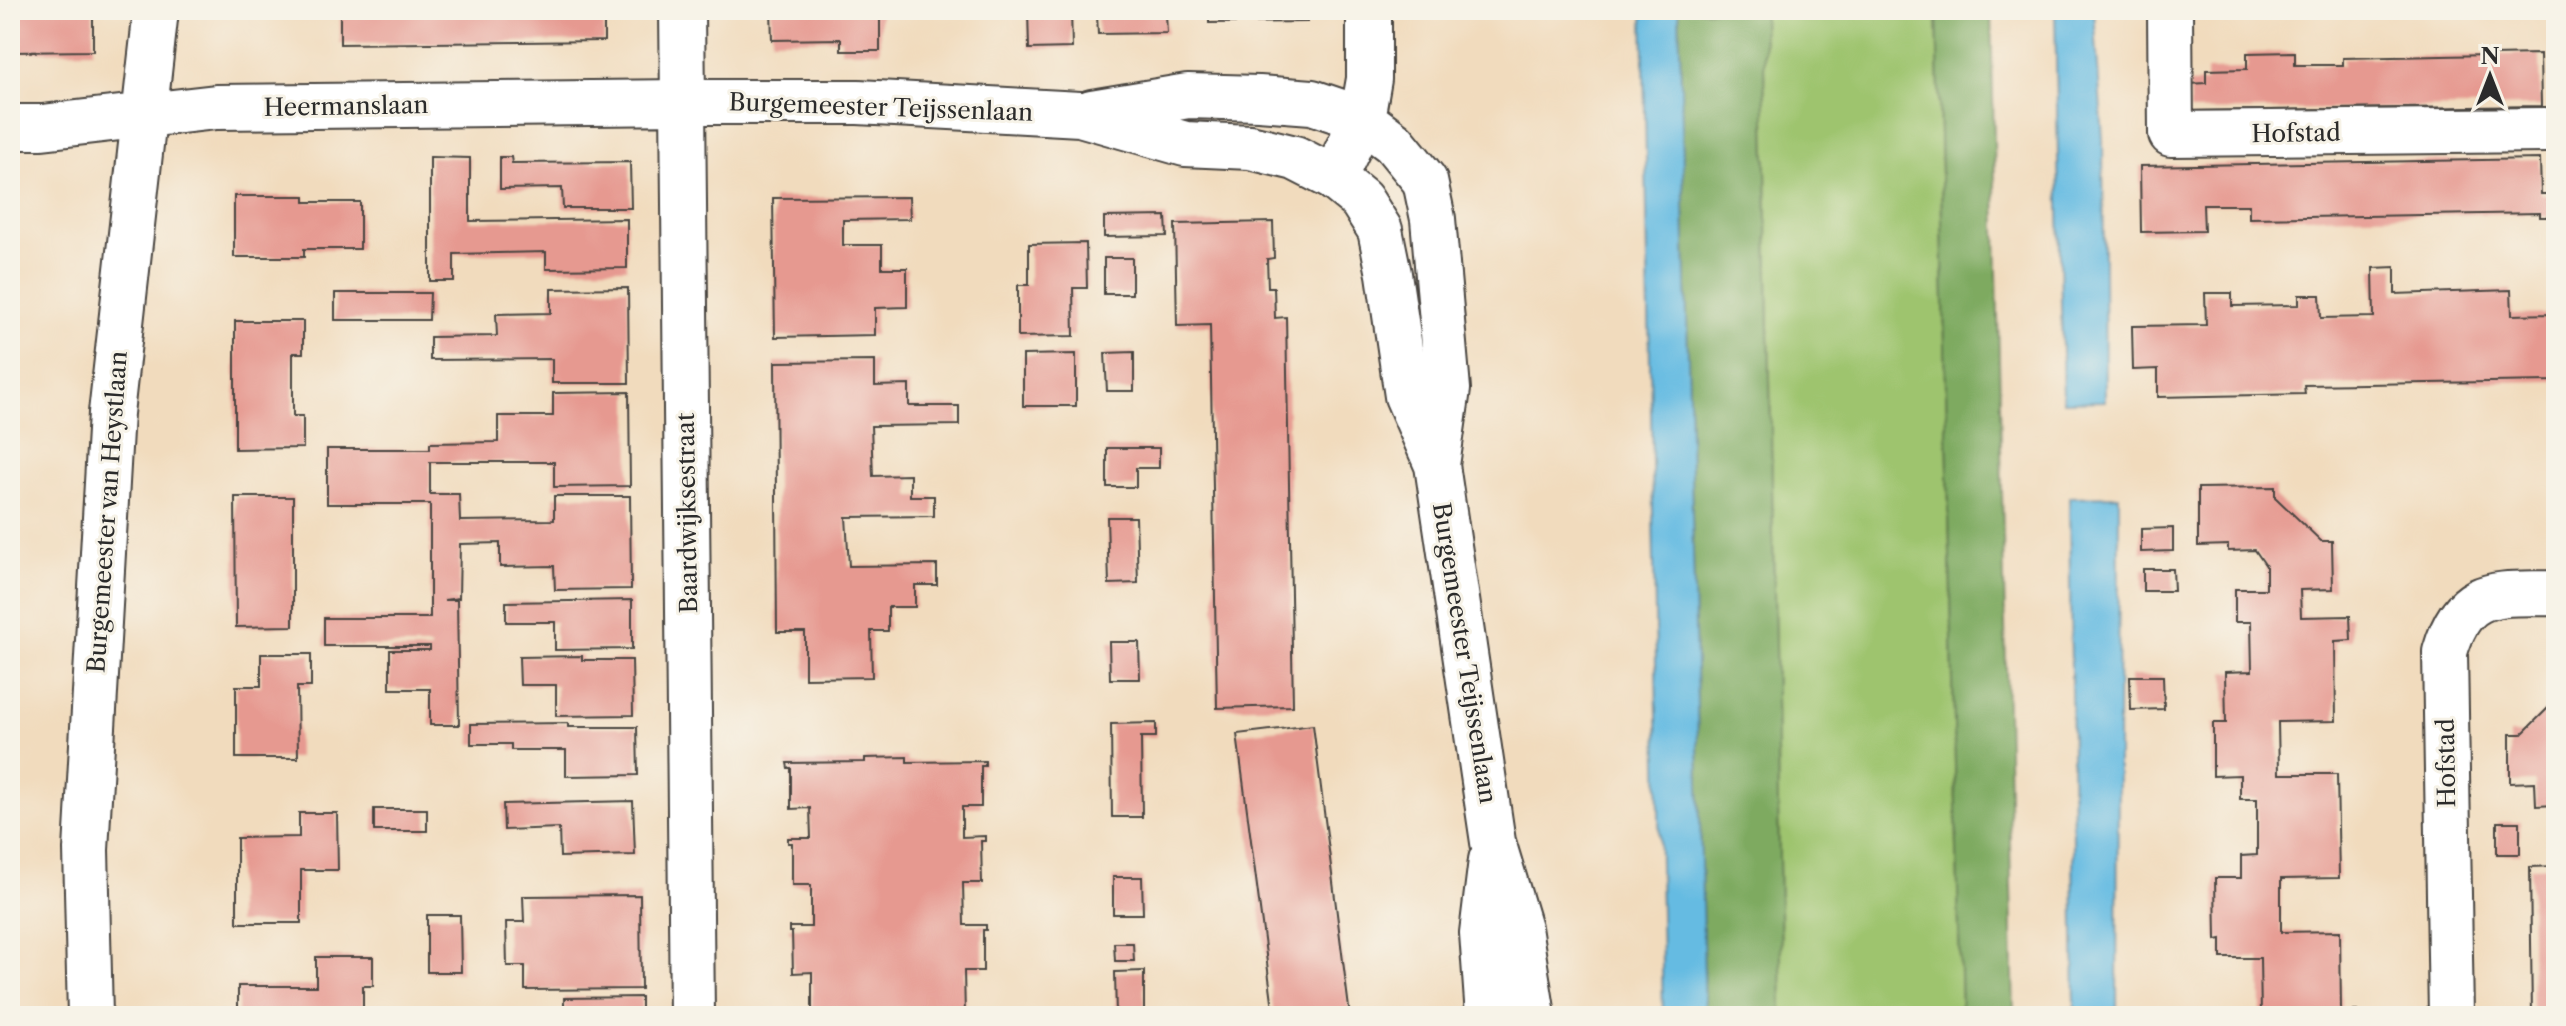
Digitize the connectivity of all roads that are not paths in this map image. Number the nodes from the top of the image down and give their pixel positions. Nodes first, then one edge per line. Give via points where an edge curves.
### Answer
1 (156, 10) edge
2 (682, 10) edge
3 (1369, 10) edge
4 (2170, 10) edge
5 (683, 102) junction
6 (144, 114) junction
7 (1080, 114) junction
8 (1362, 119) junction
9 (10, 127) edge
10 (2545, 130) dead end
11 (1334, 178) junction
12 (1437, 465) junction
13 (2556, 593) edge
14 (1493, 842) junction
15 (90, 1016) edge
16 (692, 1016) edge
17 (1488, 1016) edge
18 (1533, 1016) edge
19 (2451, 1016) edge

1 - 6 street, Burgemeester van Heystlaan
2 - 5 street, Baardwijksestraat
3 - 8 street via 1369,79
4 - 10 street, Hofstad via 2171,134
5 - 6 street, Heermanslaan via 216,107
5 - 7 street, Burgemeester Teijssenlaan via 858,102
5 - 16 street, Baardwijksestraat
6 - 9 street, Heermanslaan
6 - 15 street, Burgemeester van Heystlaan via 111,413 86,850
7 - 8 street, Burgemeester Teijssenlaan via 1188,96 1312,102
7 - 11 street, Burgemeester Teijssenlaan via 1185,144 1250,147 1295,158
8 - 11 street
8 - 12 street, Burgemeester Teijssenlaan via 1394,143 1425,181 1448,389
11 - 12 street, Burgemeester Teijssenlaan via 1361,200 1380,230 1407,396
12 - 14 street, Burgemeester Teijssenlaan
13 - 19 street, Hofstad via 2476,600 2460,614 2445,652
14 - 17 street, Burgemeester Teijssenlaan via 1482,933
14 - 18 street, Burgemeester Teijssenlaan via 1519,928

